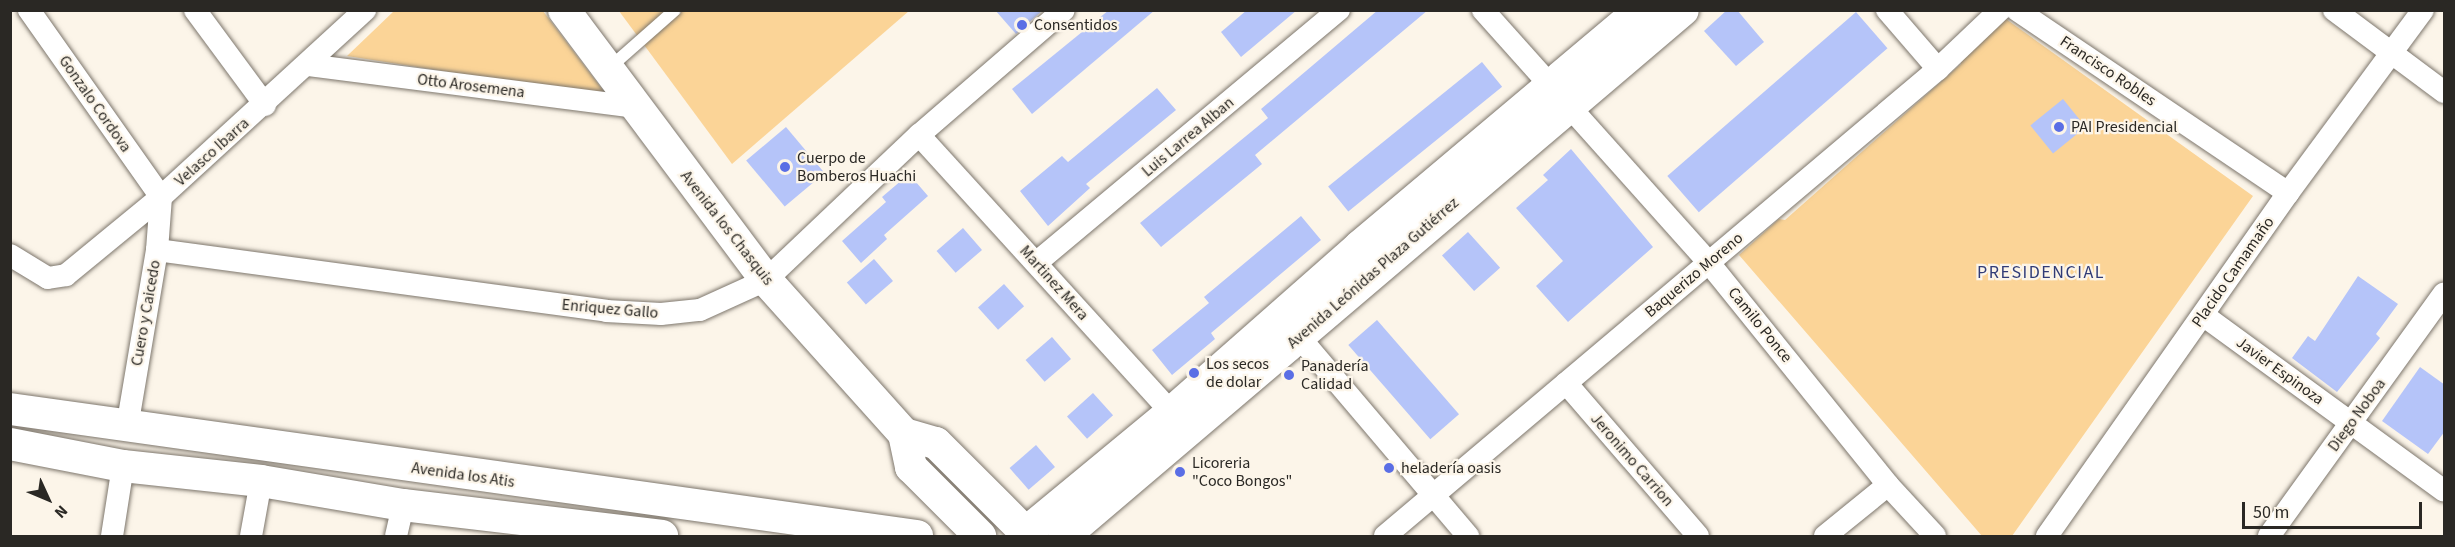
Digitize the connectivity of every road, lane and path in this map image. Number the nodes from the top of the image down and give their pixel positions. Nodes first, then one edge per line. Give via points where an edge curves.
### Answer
1 (29, 10) edge
2 (195, 10) edge
3 (365, 10) edge
4 (564, 10) edge
5 (675, 10) edge
6 (1064, 10) edge
7 (1339, 10) edge
8 (1483, 10) edge
9 (1640, 10) edge
10 (1683, 10) edge
11 (1887, 10) edge
12 (2000, 10) edge
13 (2017, 10) edge
14 (2334, 10) edge
15 (2423, 10) edge
16 (2390, 51) junction
17 (308, 65) junction
18 (1938, 69) junction
19 (607, 70) junction
20 (2445, 92) edge
21 (1562, 97) junction
22 (265, 105) junction
23 (635, 107) junction
24 (919, 135) junction
25 (2288, 193) junction
26 (161, 197) junction
27 (157, 250) junction
28 (10, 255) edge
29 (1036, 263) junction
30 (1709, 263) junction
31 (766, 280) junction
32 (2445, 293) edge
33 (2202, 315) junction
34 (1300, 338) junction
35 (1566, 383) junction
36 (10, 409) edge
37 (1180, 422) junction
38 (2351, 423) junction
39 (127, 428) junction
40 (904, 434) junction
41 (10, 444) edge
42 (123, 466) junction
43 (261, 481) junction
44 (1888, 485) junction
45 (2445, 491) edge
46 (935, 492) junction
47 (1434, 496) junction
48 (403, 505) junction
49 (1029, 531) edge
50 (642, 535) edge
51 (913, 536) edge
52 (112, 537) edge
53 (251, 537) edge
54 (396, 537) edge
55 (981, 537) edge
56 (1064, 537) edge
57 (1385, 537) edge
58 (1468, 537) edge
59 (1698, 537) edge
60 (1825, 537) edge
61 (1935, 537) edge
62 (2047, 537) edge
63 (2269, 537) edge

1 - 26 street, Gonzalo Cordova
2 - 22 street
3 - 17 street, Velasco Ibarra
4 - 19 main road, Avenida los Chasquis
5 - 19 lane
6 - 24 street, Enriquez Gallo
7 - 29 street, Luis Larrea Alban
8 - 21 street, Camilo Ponce
9 - 21 main road, Avenida Leónidas Plaza Gutiérrez
10 - 21 main road, Avenida Leónidas Plaza Gutiérrez
11 - 18 street
12 - 18 street, Baquerizo Moreno
13 - 25 street, Francisco Robles
14 - 16 street
15 - 16 street, Placido Camamaño
16 - 20 street
16 - 25 street, Placido Camamaño
17 - 22 street, Velasco Ibarra
17 - 23 street, Otto Arosemena
18 - 30 street, Baquerizo Moreno
19 - 23 main road, Avenida los Chasquis
21 - 30 street, Camilo Ponce
21 - 34 main road, Avenida Leónidas Plaza Gutiérrez via 1506,158
21 - 37 main road, Avenida Leónidas Plaza Gutiérrez via 1359,247
22 - 26 street, Velasco Ibarra
23 - 31 main road, Avenida los Chasquis
24 - 29 street, Martinez Mera
24 - 31 street, Enriquez Gallo
25 - 33 street, Placido Camamaño
26 - 27 street, Cuero y Caicedo
26 - 28 street, Velasco Ibarra via 66,275 48,278
27 - 31 street, Enriquez Gallo via 594,309 661,314 700,310
27 - 39 street, Cuero y Caicedo
29 - 37 street, Martinez Mera
30 - 35 street, Baquerizo Moreno
30 - 44 street, Camilo Ponce
31 - 40 main road, Avenida los Chasquis
32 - 38 street, Diego Noboa
33 - 38 street, Javier Espinoza
33 - 62 street, Placido Camamaño
34 - 37 main road, Avenida Leónidas Plaza Gutiérrez
34 - 47 street
35 - 47 street, Baquerizo Moreno
35 - 59 street, Jeronimo Carrion
36 - 39 main road, Avenida los Atis
37 - 49 main road, Avenida Leónidas Plaza Gutiérrez
37 - 56 main road, Avenida Leónidas Plaza Gutiérrez
38 - 45 street, Javier Espinoza
38 - 63 street, Diego Noboa
39 - 51 main road, Avenida los Atis
40 - 46 main road, Avenida los Chasquis via 911,466
40 - 49 main road via 936,442
41 - 42 main road
42 - 43 main road
42 - 52 street
43 - 48 main road
43 - 53 street
44 - 60 street
44 - 61 street, Camilo Ponce
46 - 51 main road via 930,513
46 - 55 main road, Avenida los Chasquis
47 - 57 street, Baquerizo Moreno
47 - 58 street
48 - 50 main road
48 - 54 street
49 - 55 main road via 1000,526

